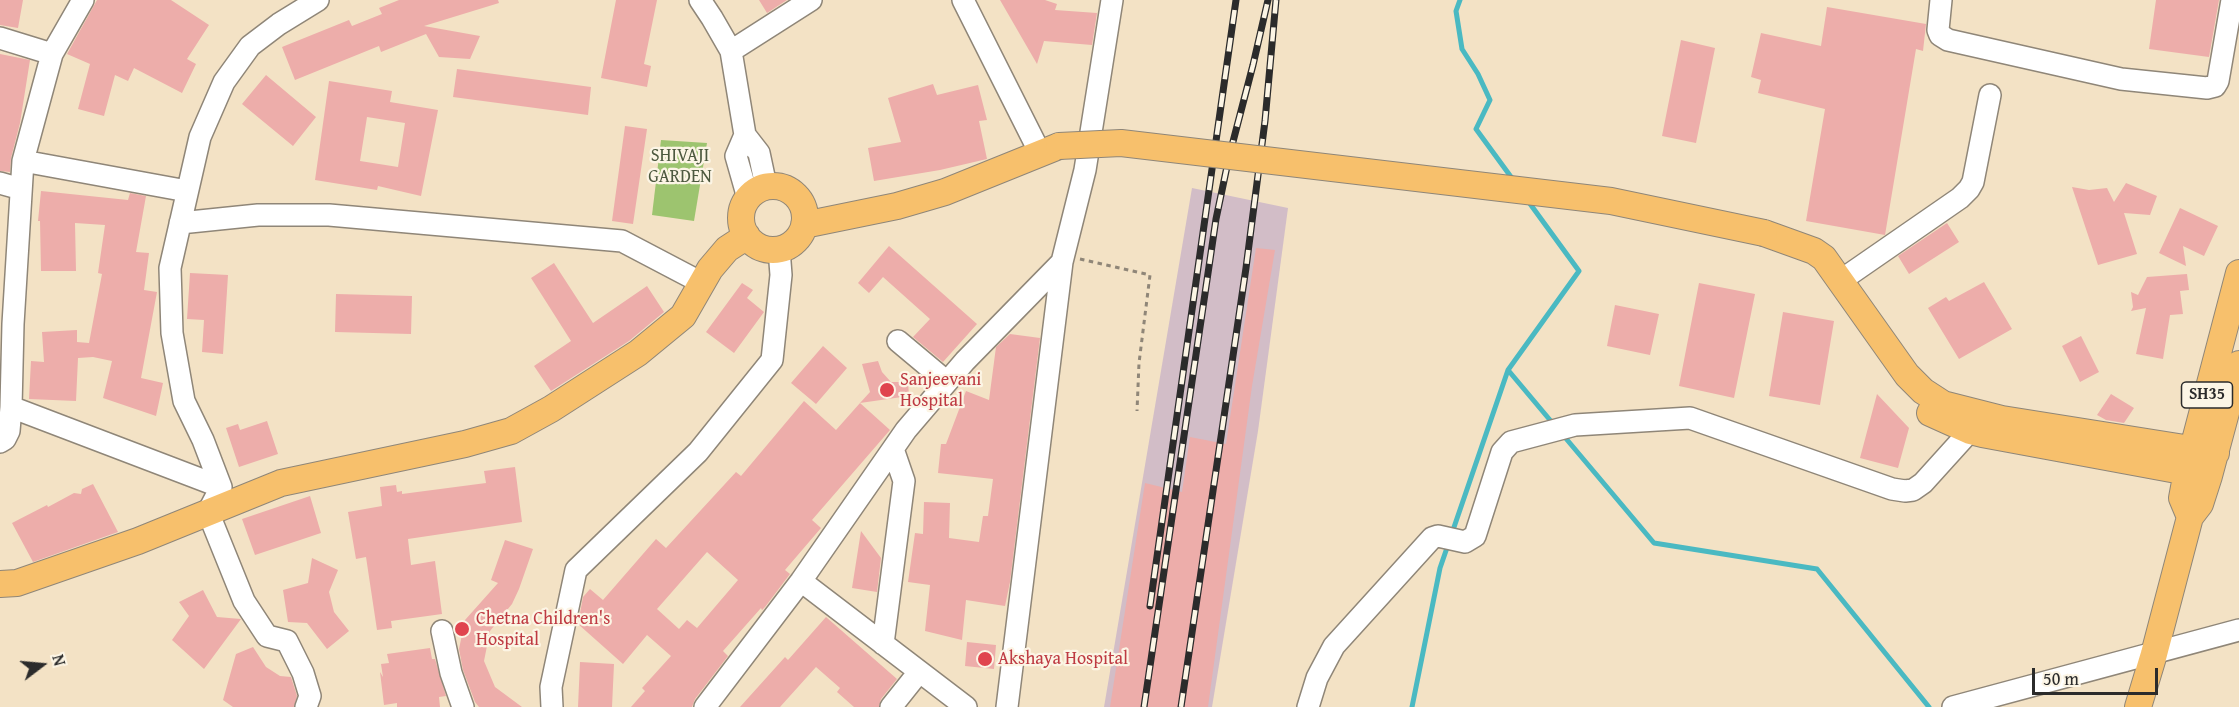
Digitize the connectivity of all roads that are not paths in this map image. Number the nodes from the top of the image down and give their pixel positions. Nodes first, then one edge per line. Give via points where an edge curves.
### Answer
1 (83, 0) edge
2 (318, 0) edge
3 (700, 0) edge
4 (811, 0) edge
5 (963, 0) edge
6 (1112, 0) edge
7 (1941, 0) edge
8 (2232, 0) edge
9 (0, 38) edge
10 (731, 51) junction
11 (52, 54) junction
12 (1990, 95) dead end
13 (1049, 150) junction
14 (23, 161) junction
15 (0, 183) edge
16 (21, 189) junction
17 (187, 191) junction
18 (757, 192) junction
19 (180, 223) junction
20 (804, 225) junction
21 (747, 236) junction
22 (1805, 248) junction
23 (779, 249) junction
24 (1063, 259) junction
25 (2239, 273) edge
26 (1840, 281) junction
27 (702, 283) junction
28 (6, 322) edge
29 (898, 341) dead end
30 (2239, 364) edge
31 (947, 382) junction
32 (11, 407) junction
33 (1978, 423) junction
34 (0, 442) edge
35 (892, 449) junction
36 (2201, 463) junction
37 (221, 487) junction
38 (208, 512) junction
39 (801, 581) junction
40 (0, 584) edge
41 (2239, 630) edge
42 (442, 631) dead end
43 (883, 644) junction
44 (2154, 654) junction
45 (919, 672) junction
46 (1960, 705) edge
47 (306, 707) edge
48 (463, 707) edge
49 (552, 707) edge
50 (705, 707) edge
51 (891, 707) edge
52 (966, 707) edge
53 (1007, 707) edge
54 (1308, 707) edge
55 (2138, 707) edge

1 - 11 street
2 - 17 street via 250,46 224,82 200,137
3 - 10 street
4 - 10 street
5 - 13 street
6 - 24 street via 1085,170
7 - 8 street via 1938,30 1948,40 2121,79 2207,87 2218,81
9 - 11 street
10 - 18 street via 745,135 759,153
11 - 14 street
12 - 26 street via 1969,189
13 - 20 main road via 945,192
13 - 22 main road, bridge via 1121,144 1611,201 1764,233
14 - 16 street
14 - 17 street
15 - 16 street
16 - 28 street
17 - 19 street
18 - 20 main road via 784,188 799,199
18 - 21 main road via 742,211
19 - 27 street via 258,215 329,215 622,241
19 - 37 street via 170,268 172,333 184,401
20 - 23 main road via 795,240
21 - 23 main road via 762,248
21 - 27 main road via 727,249
22 - 26 main road via 1824,258
22 - 33 main road via 1816,276 1897,388 1921,408
23 - 49 street via 781,275 772,360 698,452 576,570 551,687
24 - 31 street
24 - 53 street
25 - 36 main road, SH35
26 - 33 main road via 1907,375 1923,391
27 - 38 main road via 683,316 638,353 511,431 281,483
28 - 32 street
29 - 31 street
30 - 36 main road, SH35
31 - 35 street
32 - 34 street via 9,430
32 - 37 street
33 - 36 main road
33 - 54 street via 1923,483 1905,491 1690,418 1575,425 1510,442 1502,452 1475,536 1465,542 1432,538 1334,646 1317,678
35 - 39 street
35 - 43 street via 904,481
36 - 44 main road, SH35 via 2200,504 2190,517
37 - 38 street
38 - 40 main road via 46,573
38 - 47 street via 244,601 267,636 287,641 310,696
39 - 43 street
39 - 50 street
41 - 44 street
42 - 48 street
43 - 45 street
44 - 46 street
44 - 55 main road, SH35
45 - 51 street
45 - 52 street

